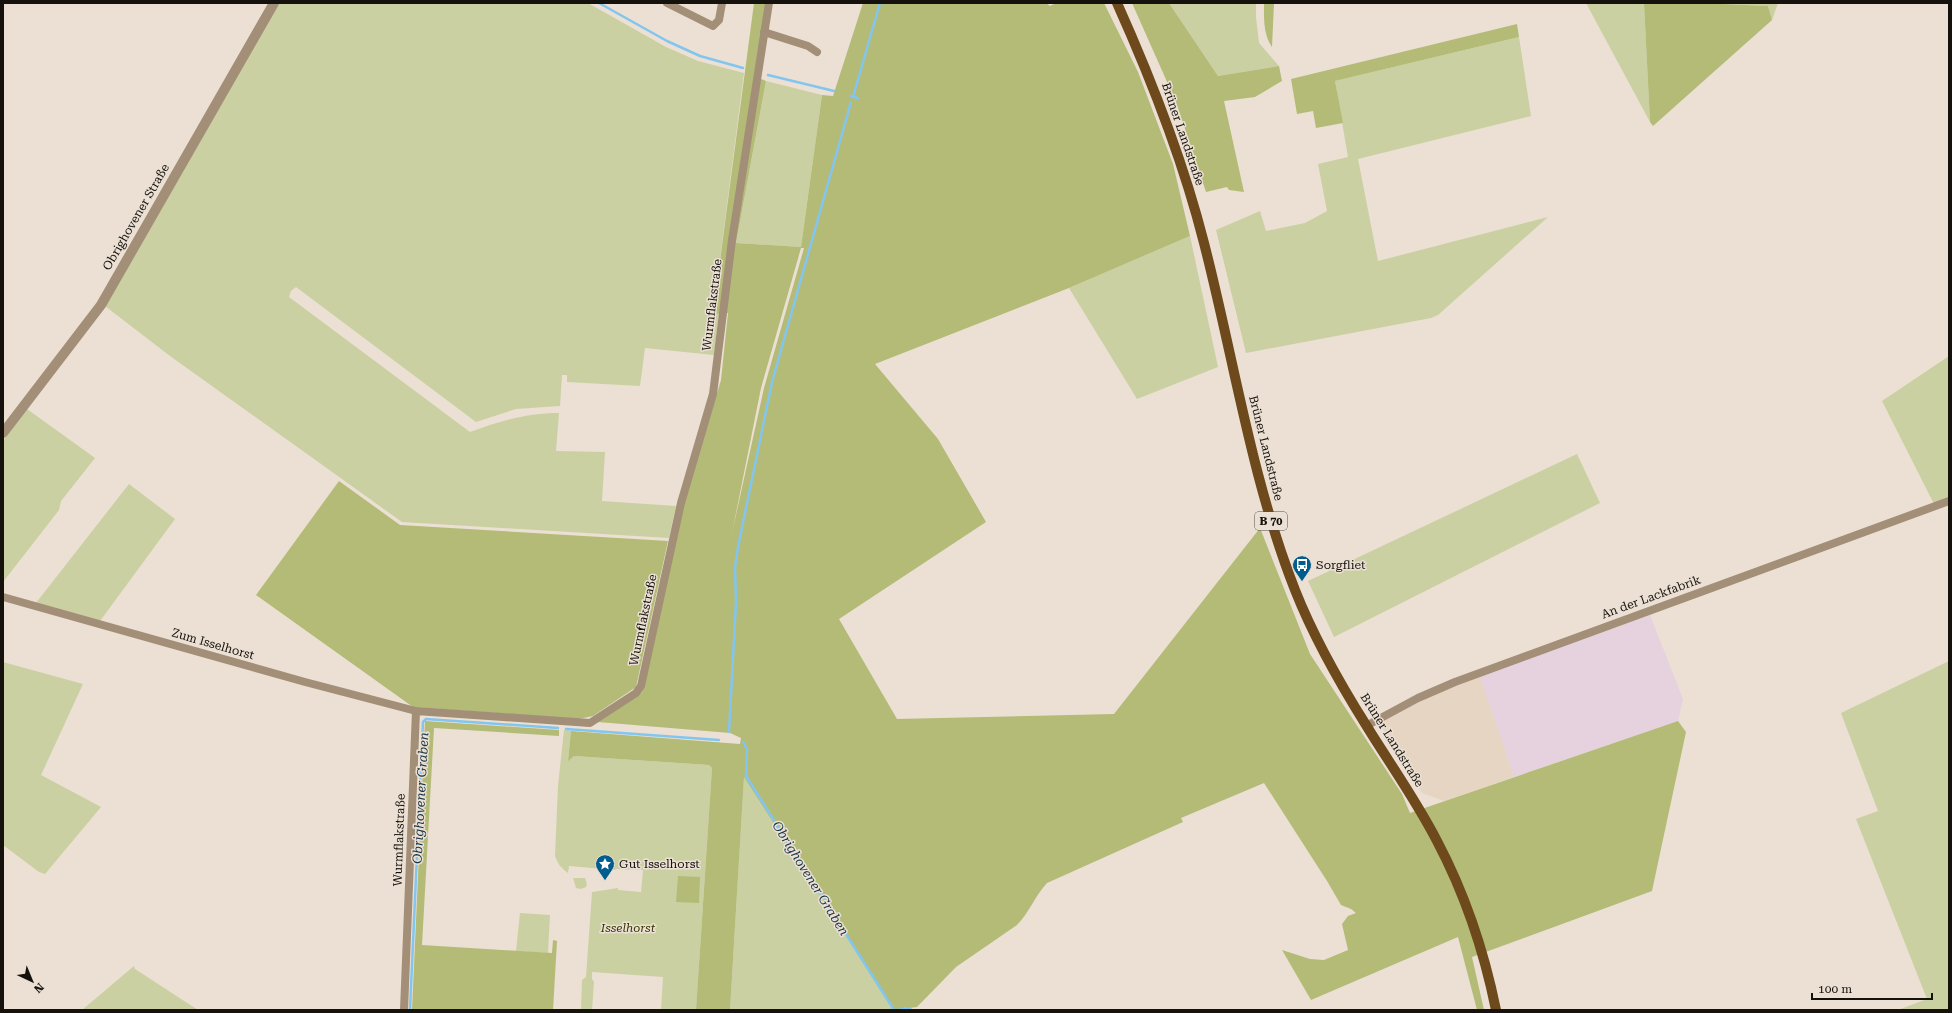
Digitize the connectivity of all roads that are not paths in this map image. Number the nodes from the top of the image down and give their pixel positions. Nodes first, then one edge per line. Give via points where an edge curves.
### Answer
1 (274, 3) edge
2 (666, 3) edge
3 (722, 3) edge
4 (769, 3) edge
5 (1117, 3) edge
6 (764, 32) junction
7 (817, 52) dead end
8 (3, 433) edge
9 (1949, 501) edge
10 (3, 597) edge
11 (416, 711) junction
12 (1366, 726) junction
13 (404, 1010) edge
14 (1496, 1010) edge

1 - 8 street, Obrighovener Straße via 101,305
2 - 3 street via 713,26 719,20
4 - 6 street, Wurmflakstraße
5 - 12 main road, Brüner Landstraße / B 70 via 1160,103 1193,199 1256,468 1277,542 1313,632
6 - 7 street via 808,46
6 - 11 street, Wurmflakstraße via 732,240 714,394 681,503 641,686 636,693 590,723
9 - 12 street, An der Lackfabrik via 1455,682 1418,698
10 - 11 street, Zum Isselhorst
11 - 13 street, Wurmflakstraße
12 - 14 main road, Brüner Landstraße / B 70 via 1415,801 1453,874 1479,942

